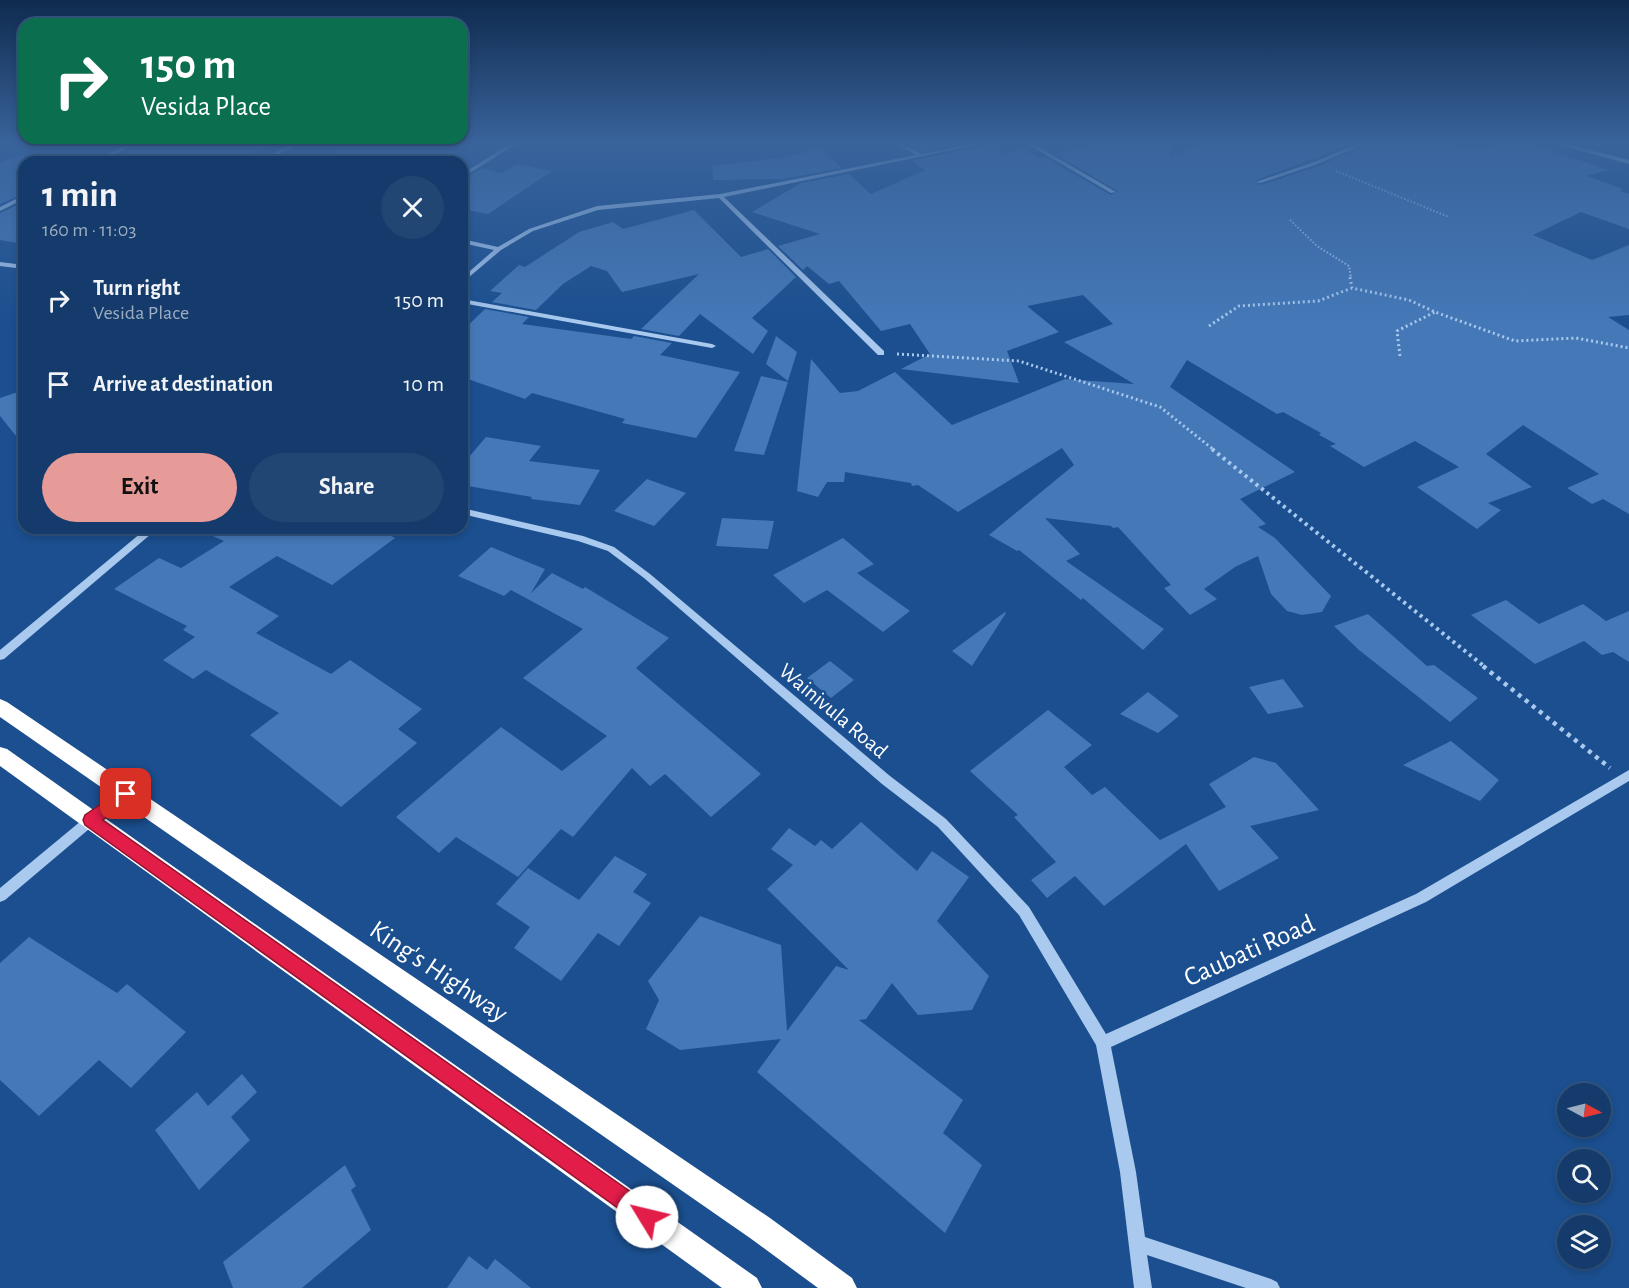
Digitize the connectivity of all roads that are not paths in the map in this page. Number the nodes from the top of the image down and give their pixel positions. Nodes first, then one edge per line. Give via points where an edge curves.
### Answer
1 (657, 202) edge
2 (726, 202) edge
3 (468, 242) edge
4 (499, 249) junction
5 (0, 264) edge
6 (18, 266) edge
7 (468, 276) edge
8 (468, 302) edge
9 (712, 346) dead end
10 (881, 353) road end
11 (468, 512) edge
12 (146, 534) edge
13 (0, 656) edge
14 (0, 707) edge
15 (0, 755) edge
16 (1626, 777) edge
17 (126, 794) junction
18 (91, 820) junction
19 (0, 897) edge
20 (1103, 1043) junction
21 (1137, 1244) junction
22 (747, 1288) edge
23 (842, 1288) edge
24 (1143, 1288) edge
25 (1271, 1288) edge

1 - 4 street via 597,208 531,230
2 - 10 street
3 - 4 street
4 - 7 street
5 - 6 street
8 - 9 street
11 - 20 street, Wainivula Road via 611,549 647,576 942,823 1024,911
12 - 13 street
14 - 17 highway, King's Highway
15 - 18 highway
16 - 20 street, Caubati Road via 1421,898
17 - 18 street
17 - 23 highway, King's Highway
18 - 19 street
18 - 22 highway
20 - 21 street via 1128,1172
21 - 24 street
21 - 25 street

